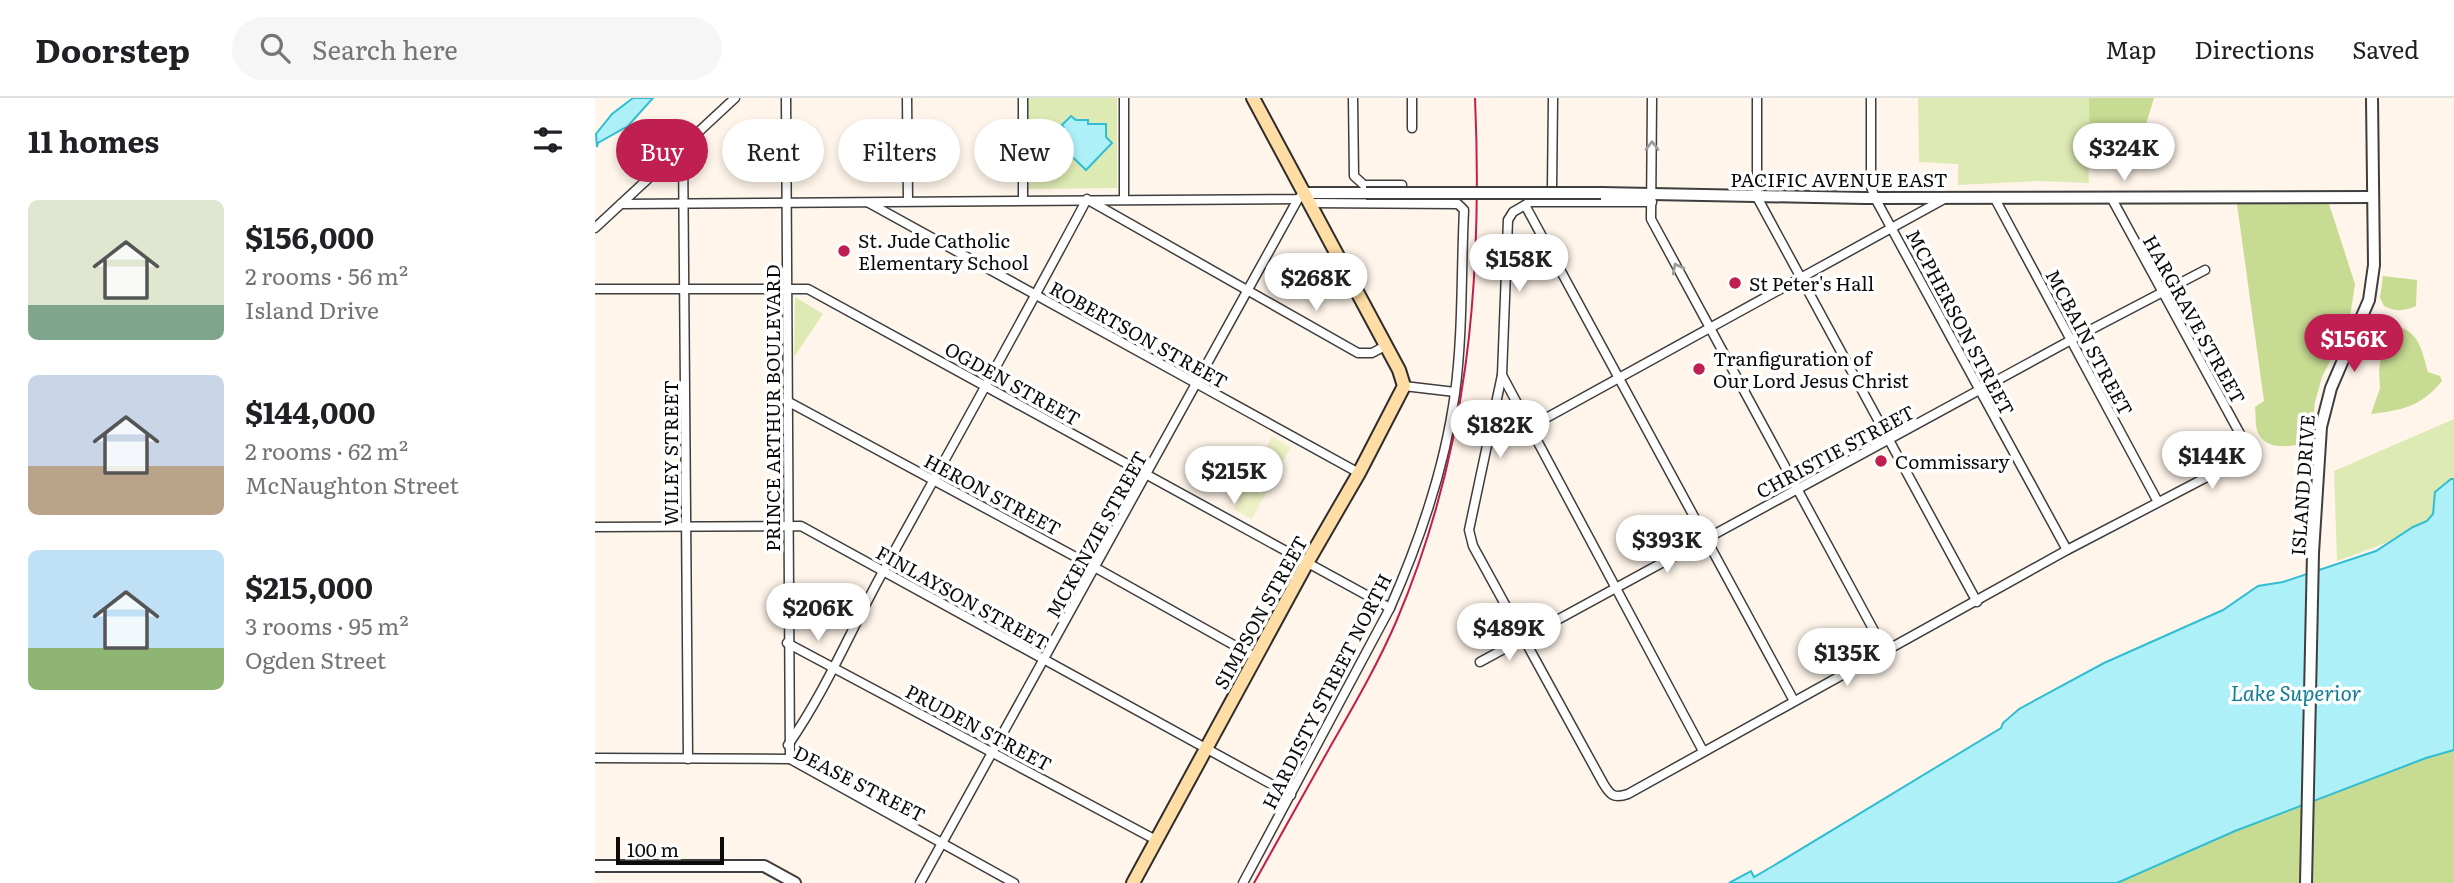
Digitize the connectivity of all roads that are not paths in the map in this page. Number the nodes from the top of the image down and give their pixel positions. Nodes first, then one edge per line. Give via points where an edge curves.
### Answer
1 (735, 98) edge
2 (786, 98) edge
3 (907, 98) edge
4 (1023, 98) edge
5 (1123, 98) edge
6 (1253, 98) edge
7 (1353, 98) edge
8 (1412, 98) edge
9 (1553, 98) edge
10 (1652, 98) edge
11 (1757, 98) edge
12 (1871, 98) edge
13 (2372, 98) edge
14 (708, 123) edge
15 (1412, 128) dead end
16 (645, 182) edge
17 (684, 182) edge
18 (1402, 185) dead end
19 (1757, 197) junction
20 (1994, 197) junction
21 (2373, 197) junction
22 (1303, 198) junction
23 (1652, 198) junction
24 (1875, 198) junction
25 (1946, 198) junction
26 (1087, 199) junction
27 (1123, 199) junction
28 (2112, 199) junction
29 (1023, 200) junction
30 (867, 201) junction
31 (908, 201) junction
32 (787, 202) junction
33 (1527, 203) junction
34 (621, 204) junction
35 (684, 204) junction
36 (595, 228) edge
37 (1893, 228) junction
38 (2205, 270) dead end
39 (1801, 279) junction
40 (685, 288) junction
41 (787, 288) junction
42 (595, 289) edge
43 (1247, 291) junction
44 (2162, 291) junction
45 (1036, 295) junction
46 (1709, 328) junction
47 (2071, 340) junction
48 (1385, 346) junction
49 (1502, 375) junction
50 (1619, 377) junction
51 (1196, 384) junction
52 (986, 386) junction
53 (1404, 386) junction
54 (1980, 390) junction
55 (1455, 392) junction
56 (787, 401) junction
57 (1528, 428) junction
58 (1889, 440) junction
59 (1359, 473) junction
60 (1146, 474) junction
61 (935, 481) junction
62 (1798, 489) junction
63 (2158, 502) junction
64 (788, 526) junction
65 (595, 527) edge
66 (686, 527) junction
67 (1706, 538) junction
68 (2067, 550) junction
69 (1307, 563) junction
70 (1096, 568) junction
71 (884, 570) junction
72 (1615, 587) junction
73 (1977, 601) junction
74 (1390, 608) junction
75 (1524, 638) junction
76 (787, 643) junction
77 (1885, 650) junction
78 (1257, 658) junction
79 (1044, 660) junction
80 (1480, 662) dead end
81 (835, 668) junction
82 (1794, 701) junction
83 (788, 745) junction
84 (1206, 749) junction
85 (993, 751) junction
86 (1703, 751) junction
87 (595, 758) edge
88 (688, 759) junction
89 (790, 759) junction
90 (1291, 795) junction
91 (1156, 840) junction
92 (942, 844) junction
93 (595, 866) edge
94 (795, 883) edge
95 (920, 883) edge
96 (1014, 883) edge
97 (1133, 883) edge
98 (1243, 883) edge
99 (2306, 883) edge

1 - 14 street
2 - 32 street, PRINCE ARTHUR BOULEVARD
3 - 31 street
4 - 29 street
5 - 27 street
6 - 22 main road
7 - 18 street via 1354,176 1364,185
8 - 15 street
9 - 33 street via 1552,189
23 -> 10 street
11 - 19 street
12 - 24 street, MCPHERSON STREET via 1871,187
13 - 21 street, ISLAND DRIVE
16 - 34 street
17 - 35 street, WILEY STREET
19 - 23 street, PACIFIC AVENUE EAST
19 - 24 street, PACIFIC AVENUE EAST
19 - 39 street
20 - 25 street, PACIFIC AVENUE EAST
20 - 28 street, PACIFIC AVENUE EAST
20 - 47 street, MCBAIN STREET
21 - 28 street, PACIFIC AVENUE EAST
21 - 99 street, ISLAND DRIVE via 2374,265 2368,300 2331,388 2322,427 2313,553
22 - 23 street, PACIFIC AVENUE EAST, bridge via 1366,193 1601,193
22 - 27 street
22 - 43 street, MCKENZIE STREET
22 - 48 main road
22 - 55 street, HARDISTY STREET NORTH via 1462,206
23 - 33 street
46 -> 23 street via 1651,219
24 - 25 street, PACIFIC AVENUE EAST
24 - 37 street, MCPHERSON STREET
25 - 37 street
26 - 27 street
26 - 29 street
26 - 43 street
26 - 45 street
28 - 44 street, HARGRAVE STREET
29 - 31 street
30 - 31 street
30 - 32 street
30 - 45 street, ROBERTSON STREET
32 - 35 street
32 - 41 street, PRINCE ARTHUR BOULEVARD
33 - 49 street via 1509,220
33 - 50 street
34 - 35 street
34 - 36 street
35 - 40 street, WILEY STREET
37 - 39 street
37 - 54 street, MCPHERSON STREET
38 - 44 street, CHRISTIE STREET
39 - 46 street
39 - 58 street
40 - 41 street, OGDEN STREET
40 - 42 street, OGDEN STREET
40 - 66 street, WILEY STREET
41 - 52 street, OGDEN STREET via 808,289
41 - 56 street, PRINCE ARTHUR BOULEVARD
43 - 48 street via 1358,354
43 - 51 street, MCKENZIE STREET
44 - 47 street, CHRISTIE STREET
44 - 63 street, HARGRAVE STREET via 2251,454
45 - 51 street, ROBERTSON STREET
45 - 52 street
46 - 50 street
46 - 62 street
47 - 54 street, CHRISTIE STREET
47 - 63 street, MCBAIN STREET
48 - 53 main road
49 - 57 street
49 - 75 street via 1469,530 1473,546
50 - 57 street
50 - 67 street
51 - 59 street, ROBERTSON STREET
51 - 60 street, MCKENZIE STREET
52 - 60 street, OGDEN STREET
52 - 61 street
53 - 55 street
53 - 59 main road, SIMPSON STREET
54 - 58 street, CHRISTIE STREET
54 - 68 street, MCPHERSON STREET
55 - 74 street, HARDISTY STREET NORTH via 1425,516
56 - 61 street, HERON STREET
56 - 64 street, PRINCE ARTHUR BOULEVARD
57 - 72 street
58 - 62 street, CHRISTIE STREET
58 - 73 street
59 - 69 main road, SIMPSON STREET
60 - 69 street, OGDEN STREET
60 - 70 street, MCKENZIE STREET
61 - 70 street, HERON STREET
61 - 71 street
62 - 67 street, CHRISTIE STREET
62 - 77 street
63 - 68 street
64 - 66 street, FINLAYSON STREET
64 - 71 street, FINLAYSON STREET via 801,526
64 - 76 street, PRINCE ARTHUR BOULEVARD
65 - 66 street, FINLAYSON STREET
66 - 88 street, WILEY STREET
67 - 72 street, CHRISTIE STREET
67 - 82 street
68 - 73 street
69 - 74 street, OGDEN STREET
69 - 78 main road, SIMPSON STREET
70 - 78 street, HERON STREET
70 - 79 street, MCKENZIE STREET
71 - 79 street, FINLAYSON STREET
71 - 81 street
72 - 75 street, CHRISTIE STREET
72 - 86 street
73 - 77 street
74 - 90 street, HARDISTY STREET NORTH
75 - 80 street, CHRISTIE STREET
75 - 86 street via 1603,783 1616,798
76 - 81 street, PRUDEN STREET
76 - 83 street, PRINCE ARTHUR BOULEVARD
77 - 82 street
78 - 84 main road, SIMPSON STREET
79 - 84 street, FINLAYSON STREET
79 - 85 street, MCKENZIE STREET
81 - 83 street
81 - 85 street, PRUDEN STREET
82 - 86 street
83 - 89 street, PRINCE ARTHUR BOULEVARD
84 - 90 street, FINLAYSON STREET
84 - 91 main road, SIMPSON STREET
85 - 91 street, PRUDEN STREET
85 - 92 street, MCKENZIE STREET
87 - 88 street, DEASE STREET
88 - 89 street, DEASE STREET
89 - 92 street, DEASE STREET
90 - 98 street, HARDISTY STREET NORTH
91 - 97 main road, SIMPSON STREET
92 - 95 street, MCKENZIE STREET
92 - 96 street, DEASE STREET
93 - 94 street via 764,866

